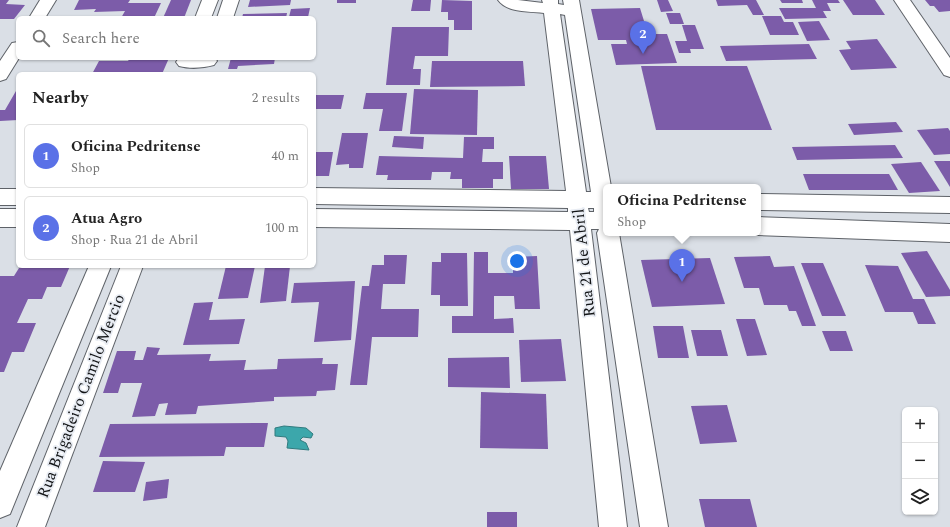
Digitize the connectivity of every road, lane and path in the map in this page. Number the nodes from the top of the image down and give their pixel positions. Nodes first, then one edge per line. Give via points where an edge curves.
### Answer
1 (48, 0) edge
2 (210, 0) edge
3 (231, 0) edge
4 (506, 0) edge
5 (902, 0) edge
6 (550, 5) edge
7 (572, 5) edge
8 (38, 16) edge
9 (204, 16) edge
10 (226, 16) edge
11 (16, 50) edge
12 (207, 64) edge
13 (184, 65) edge
14 (950, 71) edge
15 (0, 75) edge
16 (316, 196) edge
17 (373, 196) junction
18 (0, 197) edge
19 (16, 197) edge
20 (603, 197) edge
21 (577, 200) junction
22 (761, 202) edge
23 (950, 205) edge
24 (603, 208) edge
25 (603, 210) edge
26 (0, 218) edge
27 (16, 218) edge
28 (316, 218) edge
29 (369, 219) junction
30 (579, 221) junction
31 (761, 226) edge
32 (950, 233) edge
33 (608, 236) edge
34 (99, 268) edge
35 (131, 268) edge
36 (110, 323) junction
37 (76, 324) junction
38 (0, 504) edge
39 (31, 527) edge
40 (613, 527) edge
41 (654, 527) edge

1 - 8 street
2 - 9 street
3 - 10 street
4 - 6 street via 516,5
5 - 14 street
6 - 7 street
6 - 21 street, Rua 21 de Abril
7 - 20 street, Rua 21 de Abril
11 - 15 street
12 - 13 street
16 - 17 street
17 - 21 street
17 - 29 street
18 - 19 street
21 - 24 street
21 - 30 street, Rua 21 de Abril
22 - 23 street
25 - 30 street
26 - 27 street
28 - 29 street
29 - 30 street
30 - 40 street, Rua 21 de Abril
31 - 32 street
33 - 41 street, Rua 21 de Abril
34 - 37 street, Rua Brigadeiro Camilo Mercio
35 - 36 street, Rua Brigadeiro Camilo Mercio
36 - 37 street
36 - 39 street, Rua Brigadeiro Camilo Mercio
37 - 38 street, Rua Brigadeiro Camilo Mercio

